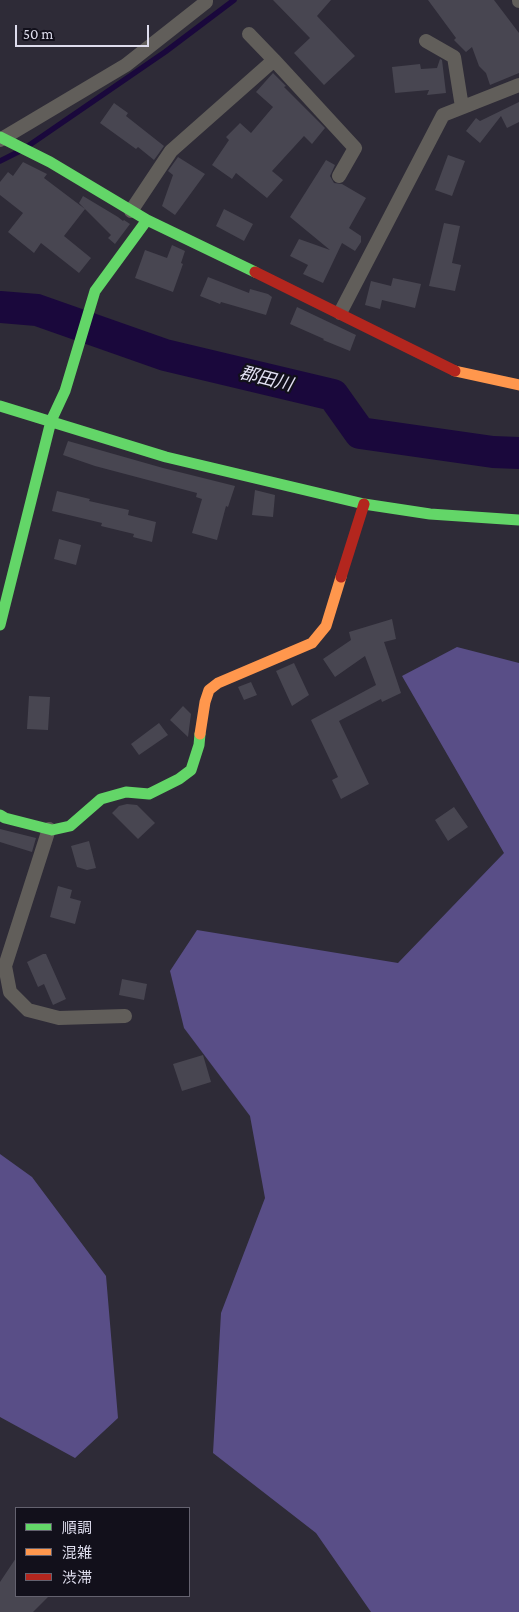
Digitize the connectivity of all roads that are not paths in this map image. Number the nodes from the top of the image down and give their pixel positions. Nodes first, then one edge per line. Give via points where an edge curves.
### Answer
1 (206, 0) edge
2 (249, 34) dead end
3 (426, 41) dead end
4 (274, 60) junction
5 (519, 85) edge
6 (462, 107) junction
7 (4, 140) edge
8 (339, 176) dead end
9 (131, 210) junction
10 (147, 220) junction
11 (340, 313) junction
12 (519, 384) edge
13 (0, 406) edge
14 (51, 421) junction
15 (364, 504) junction
16 (519, 520) edge
17 (0, 625) edge
18 (0, 815) edge
19 (49, 829) junction
20 (125, 1016) dead end

1 - 7 street via 126,65
2 - 4 street
3 - 6 street via 454,57
4 - 8 street via 355,148
4 - 9 street via 170,151
5 - 6 street
6 - 11 street via 443,115
7 - 9 street
9 - 10 street
10 - 11 street
10 - 14 street via 95,291 64,391
11 - 12 street via 457,372
13 - 14 street
14 - 15 street via 166,457
14 - 17 street
15 - 16 street via 430,514
15 - 19 street via 326,626 312,642 218,683 209,690 192,770 148,794 126,792 101,799 70,826
18 - 19 street
19 - 20 street via 5,966 10,992 28,1010 59,1018

